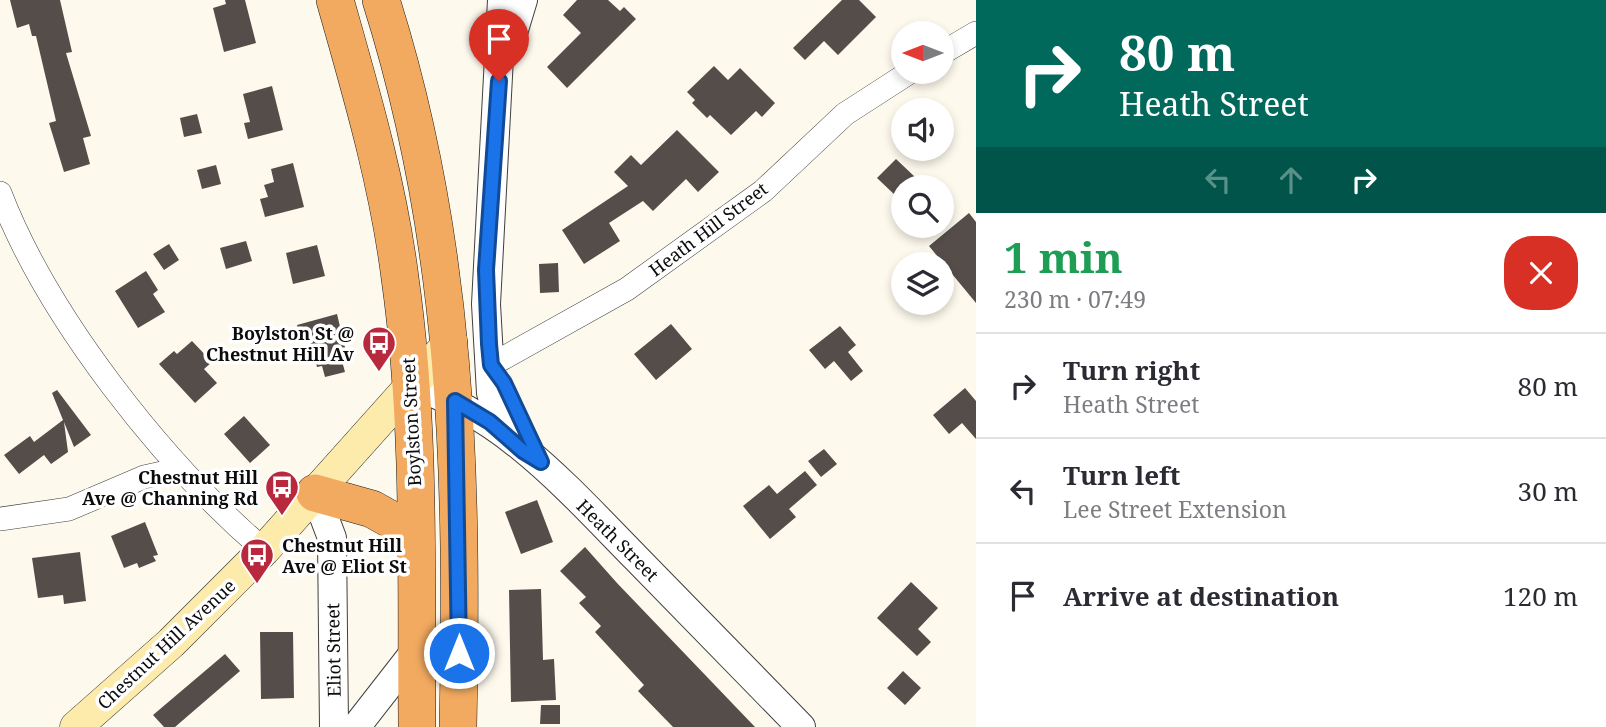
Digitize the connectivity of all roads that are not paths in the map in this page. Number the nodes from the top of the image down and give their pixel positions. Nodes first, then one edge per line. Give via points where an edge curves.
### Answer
1 (335, 0) edge
2 (381, 0) edge
3 (502, 0) edge
4 (523, 0) edge
5 (976, 33) edge
6 (954, 46) edge
7 (500, 72) junction
8 (891, 84) edge
9 (0, 193) edge
10 (451, 341) junction
11 (491, 365) junction
12 (411, 385) junction
13 (455, 401) junction
14 (508, 435) junction
15 (541, 462) junction
16 (180, 469) junction
17 (315, 493) junction
18 (0, 519) edge
19 (415, 533) junction
20 (264, 550) junction
21 (416, 650) junction
22 (76, 727) edge
23 (334, 727) edge
24 (356, 727) edge
25 (417, 727) edge
26 (458, 727) edge
27 (802, 727) edge

1 - 12 highway, Boylston Street via 390,212
2 - 10 highway via 424,166
3 - 7 street
4 - 7 street
5 - 6 street
7 - 11 street via 486,270
8 - 11 street, Heath Hill Street via 845,114 762,191 627,289
9 - 16 street via 33,262 87,350
10 - 12 main road, Chestnut Hill Avenue
10 - 13 highway
11 - 14 street via 493,402
11 - 15 street
12 - 13 street, Heath Street
12 - 17 main road, Chestnut Hill Avenue
12 - 19 highway, Boylston Street
13 - 14 street, Heath Street
13 - 26 highway
14 - 15 street, Heath Street
15 - 27 street, Heath Street
16 - 18 street via 144,477 69,509
16 - 20 street
17 - 19 highway via 372,509
17 - 20 main road, Chestnut Hill Avenue
17 - 23 street, Eliot Street via 332,538
19 - 21 highway, Boylston Street
20 - 22 main road, Chestnut Hill Avenue via 171,643
21 - 24 street
21 - 25 highway, Boylston Street

